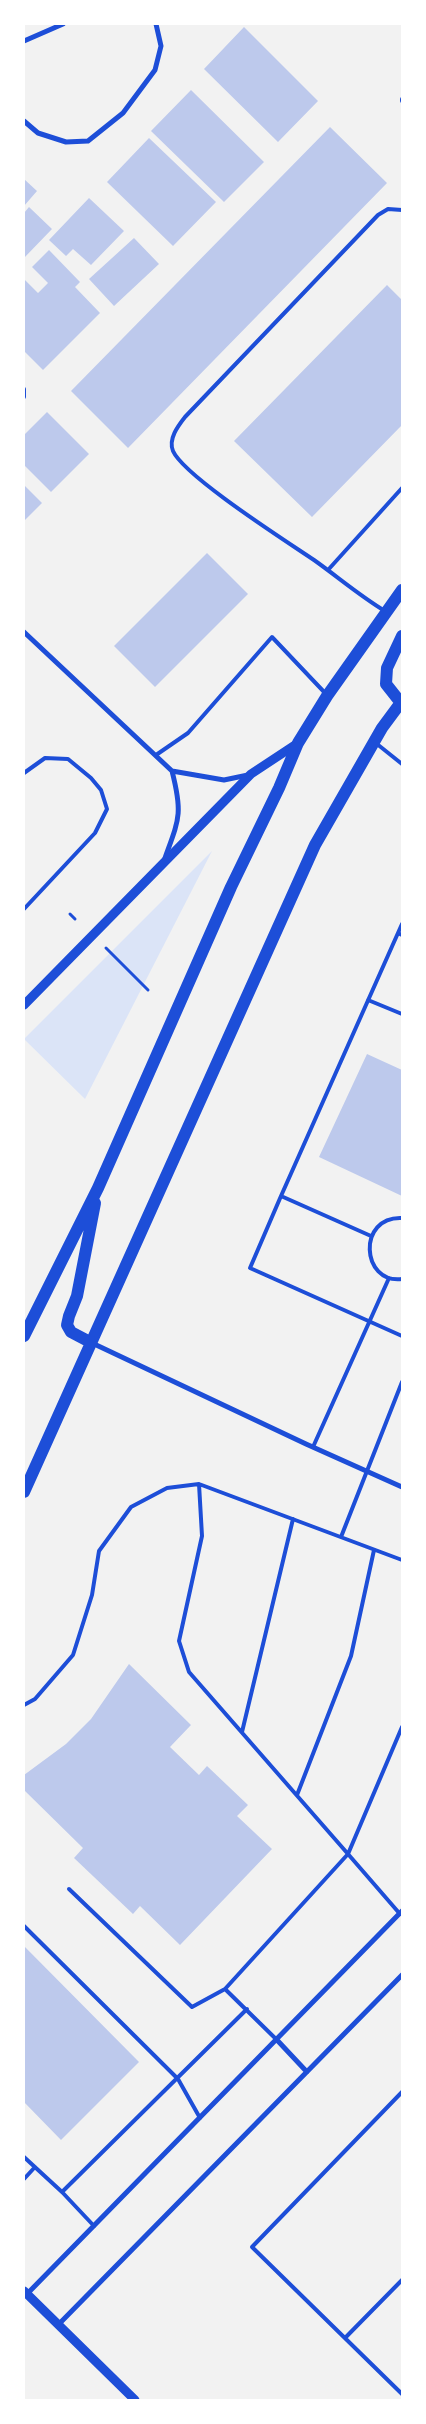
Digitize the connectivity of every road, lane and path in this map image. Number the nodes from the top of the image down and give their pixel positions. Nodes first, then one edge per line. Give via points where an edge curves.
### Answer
1 (63, 24) edge
2 (156, 24) edge
3 (24, 41) edge
4 (24, 121) edge
5 (402, 210) edge
6 (24, 389) edge
7 (24, 397) edge
8 (402, 488) edge
9 (328, 570) junction
10 (402, 590) edge
11 (386, 612) junction
12 (24, 632) edge
13 (402, 636) edge
14 (327, 696) junction
15 (402, 703) edge
16 (375, 742) junction
17 (298, 743) junction
18 (156, 755) junction
19 (402, 764) edge
20 (172, 771) junction
21 (24, 773) edge
22 (251, 774) junction
23 (163, 863) junction
24 (24, 909) edge
25 (70, 914) dead end
26 (76, 919) dead end
27 (402, 924) edge
28 (400, 934) edge
29 (106, 948) dead end
30 (148, 990) dead end
31 (368, 1000) junction
32 (24, 1005) edge
33 (402, 1014) edge
34 (98, 1188) junction
35 (282, 1196) junction
36 (402, 1218) edge
37 (371, 1236) junction
38 (389, 1278) junction
39 (402, 1279) edge
40 (370, 1322) junction
41 (24, 1336) edge
42 (402, 1336) edge
43 (90, 1342) junction
44 (402, 1382) edge
45 (313, 1447) junction
46 (367, 1471) junction
47 (199, 1484) junction
48 (402, 1486) edge
49 (24, 1492) edge
50 (293, 1519) junction
51 (341, 1537) junction
52 (374, 1550) junction
53 (402, 1560) edge
54 (24, 1705) edge
55 (402, 1727) edge
56 (242, 1732) junction
57 (297, 1795) junction
58 (348, 1854) junction
59 (69, 1889) dead end
60 (401, 1912) edge
61 (24, 1926) edge
62 (402, 1975) edge
63 (225, 1989) junction
64 (248, 2010) junction
65 (277, 2040) junction
66 (308, 2072) junction
67 (178, 2079) junction
68 (402, 2092) edge
69 (200, 2118) junction
70 (24, 2157) edge
71 (35, 2167) junction
72 (24, 2179) edge
73 (62, 2192) junction
74 (94, 2226) junction
75 (402, 2280) edge
76 (25, 2293) edge
77 (58, 2325) junction
78 (345, 2338) junction
79 (402, 2394) edge
80 (135, 2400) edge

1 - 3 street
2 - 4 street via 162,46 155,70 123,113 88,141 66,142 38,133
5 - 9 lane via 388,209 378,215 185,417 174,433 174,453 193,474
6 - 7 lane
8 - 9 lane
9 - 11 lane via 358,595
10 - 11 main road
11 - 14 main road
12 - 18 street
13 - 15 main road via 387,668 386,684
14 - 17 main road
14 - 18 lane via 272,637 188,733
15 - 16 main road
16 - 19 lane
16 - 43 main road via 314,845
17 - 22 street
17 - 34 main road
18 - 20 street
20 - 22 street via 224,780
20 - 23 street via 180,801 179,819
21 - 24 lane via 45,758 68,759 101,790 107,809 95,833
22 - 23 street
23 - 32 street
25 - 26 path
27 - 28 lane
28 - 31 lane
29 - 30 path
31 - 33 lane
31 - 35 lane
34 - 41 main road
34 - 43 main road via 77,1296 67,1325 71,1332
35 - 37 lane
35 - 40 lane via 250,1268
36 - 37 lane via 385,1222
37 - 38 lane via 370,1257 380,1273
38 - 39 lane
38 - 40 lane
40 - 42 lane
40 - 45 lane
43 - 45 street
43 - 49 main road
44 - 46 lane
45 - 46 street
46 - 48 street
46 - 51 lane
47 - 50 lane
47 - 54 lane via 167,1488 131,1507 99,1550 92,1596 73,1655 35,1699
47 - 56 lane via 202,1536 179,1642 189,1672
50 - 51 lane
50 - 56 lane
51 - 52 lane
52 - 53 lane
52 - 57 lane via 351,1656
55 - 58 lane
56 - 57 lane
57 - 58 lane
58 - 60 lane
58 - 63 lane
59 - 63 lane via 192,2007
60 - 65 street
61 - 67 lane
62 - 66 street
63 - 64 lane
64 - 65 lane
64 - 67 lane
65 - 66 street
65 - 69 street
66 - 77 street
67 - 69 lane
67 - 73 lane
68 - 78 lane via 252,2247
69 - 74 street
70 - 71 lane
71 - 72 lane
71 - 73 lane
73 - 74 lane
74 - 76 street
75 - 78 lane
76 - 77 street
77 - 80 street
78 - 79 lane

